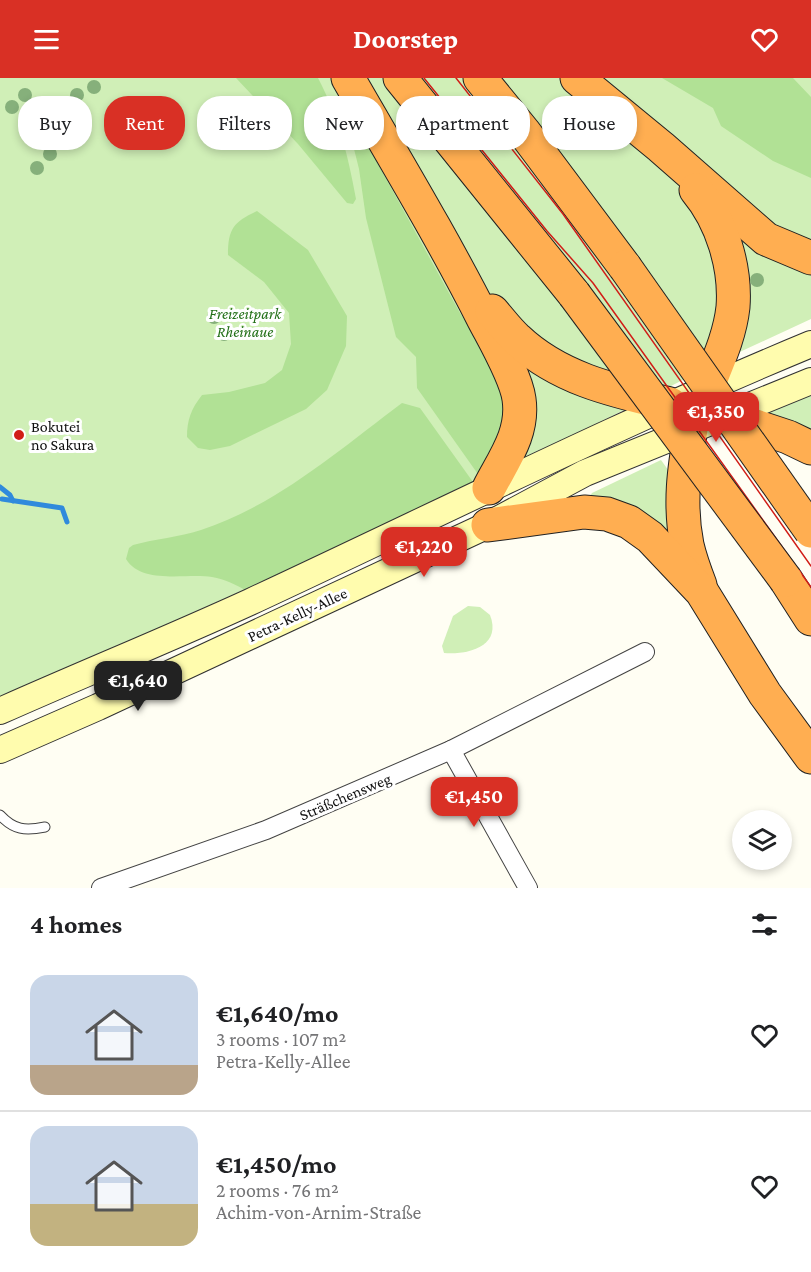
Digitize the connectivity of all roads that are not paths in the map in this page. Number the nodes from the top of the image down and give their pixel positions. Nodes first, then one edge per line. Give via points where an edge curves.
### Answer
1 (348, 78) edge
2 (400, 78) edge
3 (480, 78) edge
4 (577, 78) edge
5 (661, 147) junction
6 (811, 258) edge
7 (459, 270) junction
8 (811, 344) edge
9 (811, 381) edge
10 (698, 409) junction
11 (811, 448) edge
12 (489, 488) junction
13 (488, 525) junction
14 (811, 531) edge
15 (702, 592) junction
16 (811, 619) edge
17 (645, 652) dead end
18 (0, 711) edge
19 (0, 750) edge
20 (451, 750) junction
21 (811, 757) edge
22 (0, 815) edge
23 (45, 827) dead end
24 (101, 888) edge
25 (528, 888) edge

1 - 7 highway
2 - 16 highway, bridge via 574,294
3 - 14 highway, bridge via 625,267
4 - 5 highway
5 - 6 highway via 766,239
5 - 10 highway via 707,203 730,266 733,307 725,343
7 - 10 highway via 517,340 550,364 609,390
7 - 12 highway via 507,364 519,398 519,425 513,444
8 - 10 main road
9 - 10 main road
10 - 11 highway
10 - 12 main road, Petra-Kelly-Allee
10 - 13 main road, Petra-Kelly-Allee
10 - 15 highway via 683,471 681,503 687,546
12 - 18 main road, Petra-Kelly-Allee via 248,603
13 - 15 highway via 584,512 607,514 629,522 650,537
13 - 19 main road, Petra-Kelly-Allee
15 - 21 highway via 765,694
17 - 20 street, Sträßchensweg
20 - 24 street, Sträßchensweg via 266,830
20 - 25 street
22 - 23 lane via 21,830

